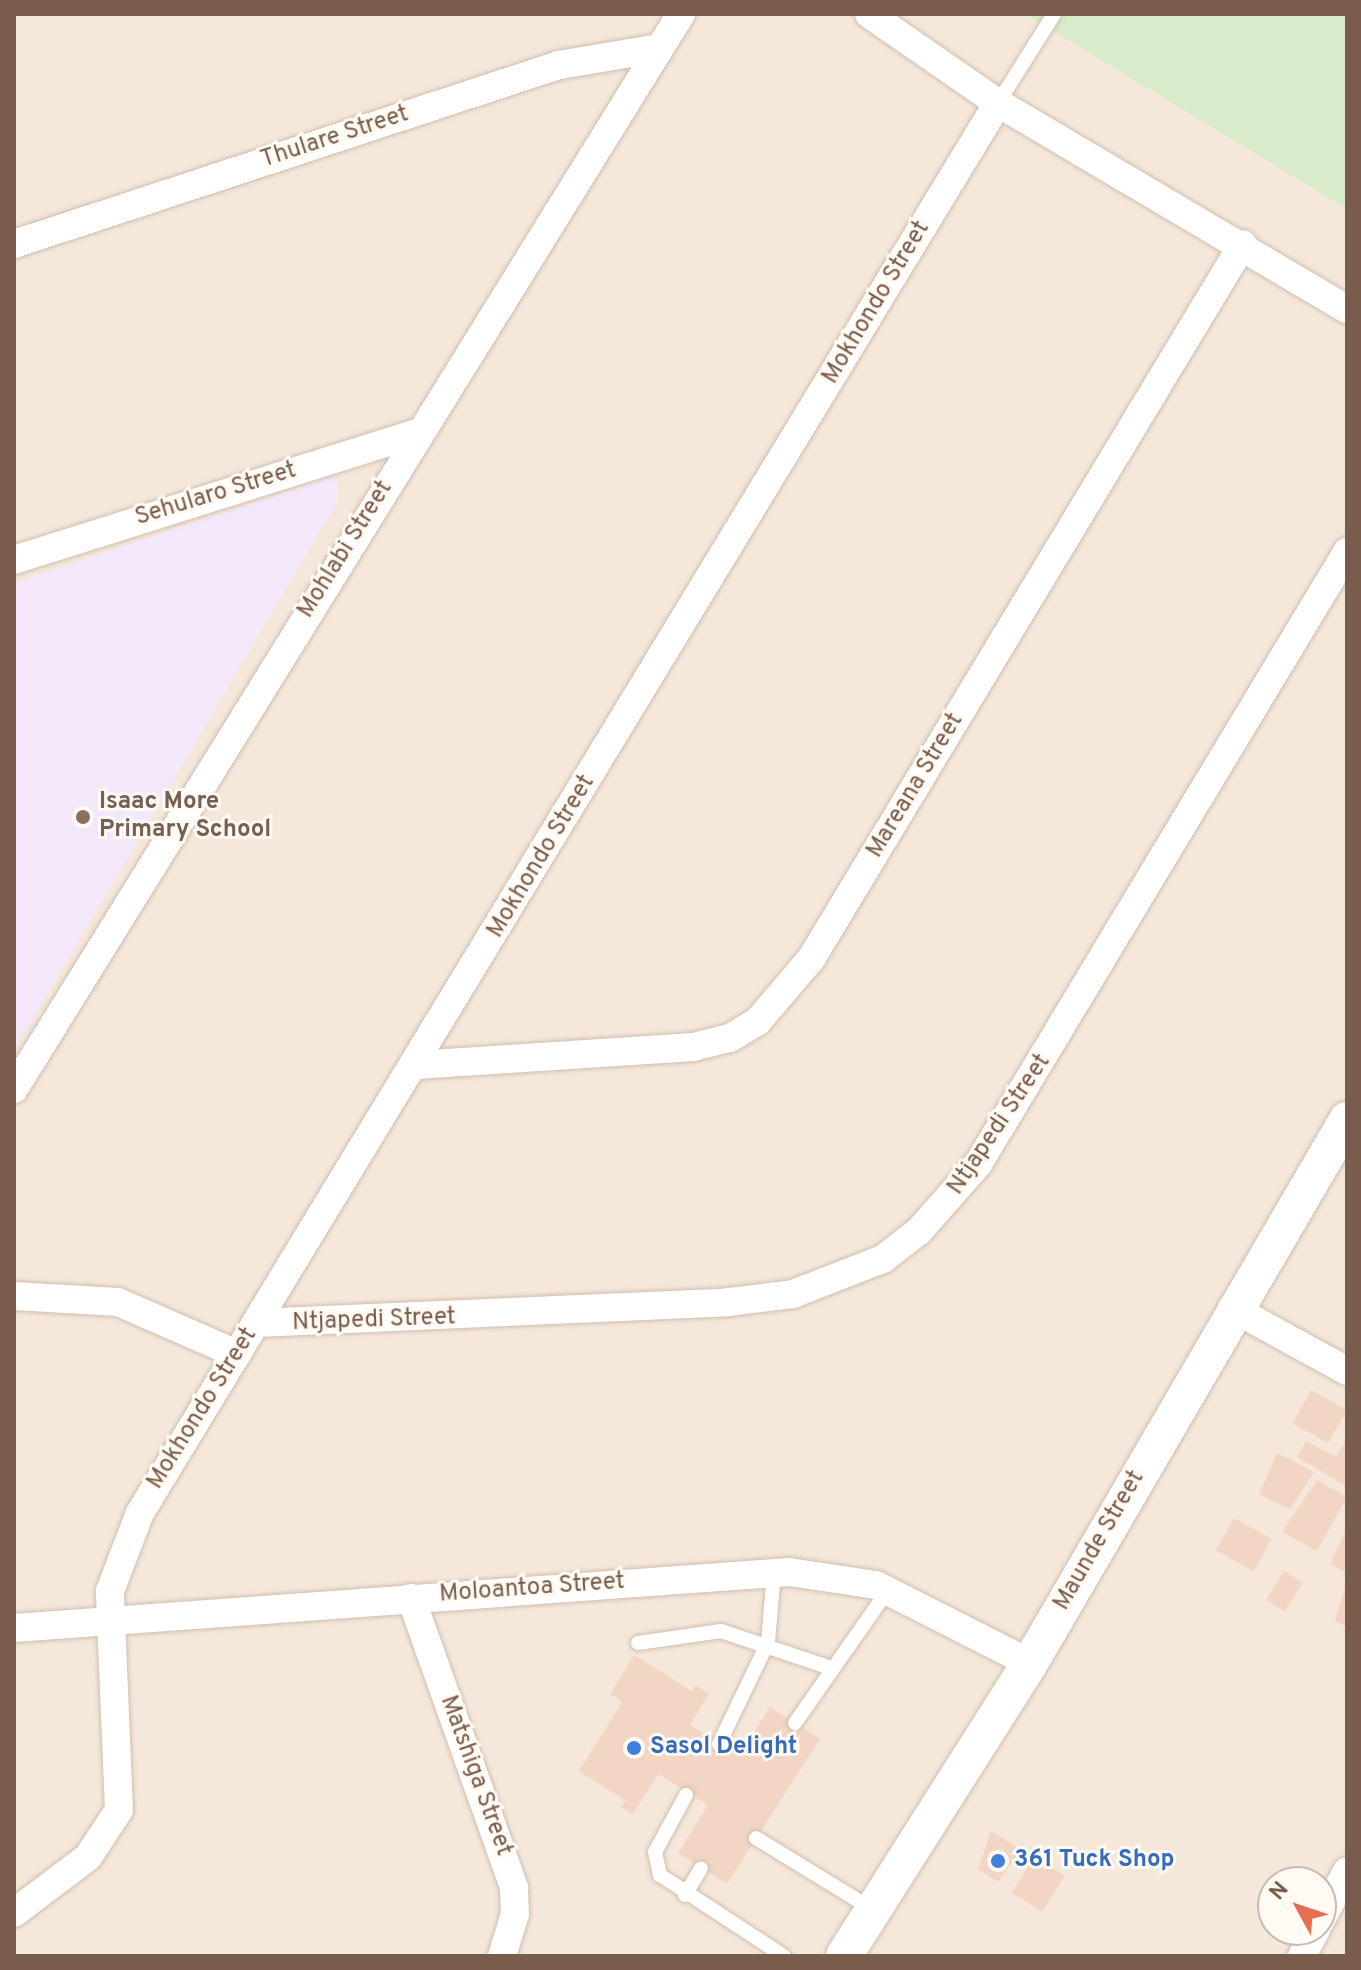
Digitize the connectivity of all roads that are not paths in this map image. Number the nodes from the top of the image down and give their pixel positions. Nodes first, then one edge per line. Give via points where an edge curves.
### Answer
1 (681, 14) edge
2 (869, 14) edge
3 (1054, 14) edge
4 (659, 48) junction
5 (998, 103) junction
6 (14, 244) edge
7 (1243, 244) junction
8 (1347, 309) edge
9 (418, 433) junction
10 (1347, 552) edge
11 (14, 560) edge
12 (416, 1065) junction
13 (14, 1089) edge
14 (1347, 1120) edge
15 (14, 1296) edge
16 (1232, 1308) junction
17 (256, 1323) junction
18 (237, 1354) junction
19 (1347, 1371) edge
20 (774, 1572) junction
21 (888, 1590) junction
22 (411, 1598) junction
23 (113, 1619) junction
24 (14, 1628) edge
25 (768, 1642) junction
26 (638, 1643) dead end
27 (1030, 1663) junction
28 (831, 1668) junction
29 (795, 1723) dead end
30 (719, 1744) dead end
31 (686, 1795) dead end
32 (756, 1838) dead end
33 (701, 1868) dead end
34 (1347, 1871) edge
35 (1337, 1890) edge
36 (685, 1895) junction
37 (874, 1910) junction
38 (14, 1913) edge
39 (502, 1956) edge
40 (784, 1956) edge
41 (844, 1956) edge

1 - 4 street, Mohlabi Street
2 - 5 street
3 - 5 lane
4 - 6 street, Thulare Street via 572,61
4 - 9 street, Mohlabi Street
5 - 7 street
5 - 12 street, Mokhondo Street
7 - 8 street
7 - 12 street, Mareana Street via 811,959 758,1021 693,1047
9 - 11 street, Sehularo Street
9 - 13 street, Mohlabi Street
10 - 17 street, Ntjapedi Street via 985,1153 949,1202 883,1259 793,1294 729,1302
12 - 17 street, Mokhondo Street
14 - 16 street, Maunde Street
15 - 18 street via 118,1302
16 - 19 street
16 - 27 street, Maunde Street
17 - 18 street, Mokhondo Street
18 - 23 street, Mokhondo Street via 140,1513 110,1591
20 - 21 street, Moloantoa Street via 836,1575
20 - 22 street, Moloantoa Street
20 - 25 lane
21 - 27 street, Moloantoa Street
21 - 28 lane
22 - 23 street, Moloantoa Street
22 - 39 street, Matshiga Street via 514,1888 515,1914
23 - 24 street, Moloantoa Street
23 - 38 street, Mokhondo Street via 119,1810 88,1857
25 - 26 lane via 709,1630
25 - 28 lane
25 - 30 lane
27 - 37 street, Maunde Street
28 - 29 lane
31 - 36 lane via 655,1852 660,1875
32 - 37 lane
33 - 36 lane
34 - 35 street
36 - 40 lane
37 - 41 street, Maunde Street

